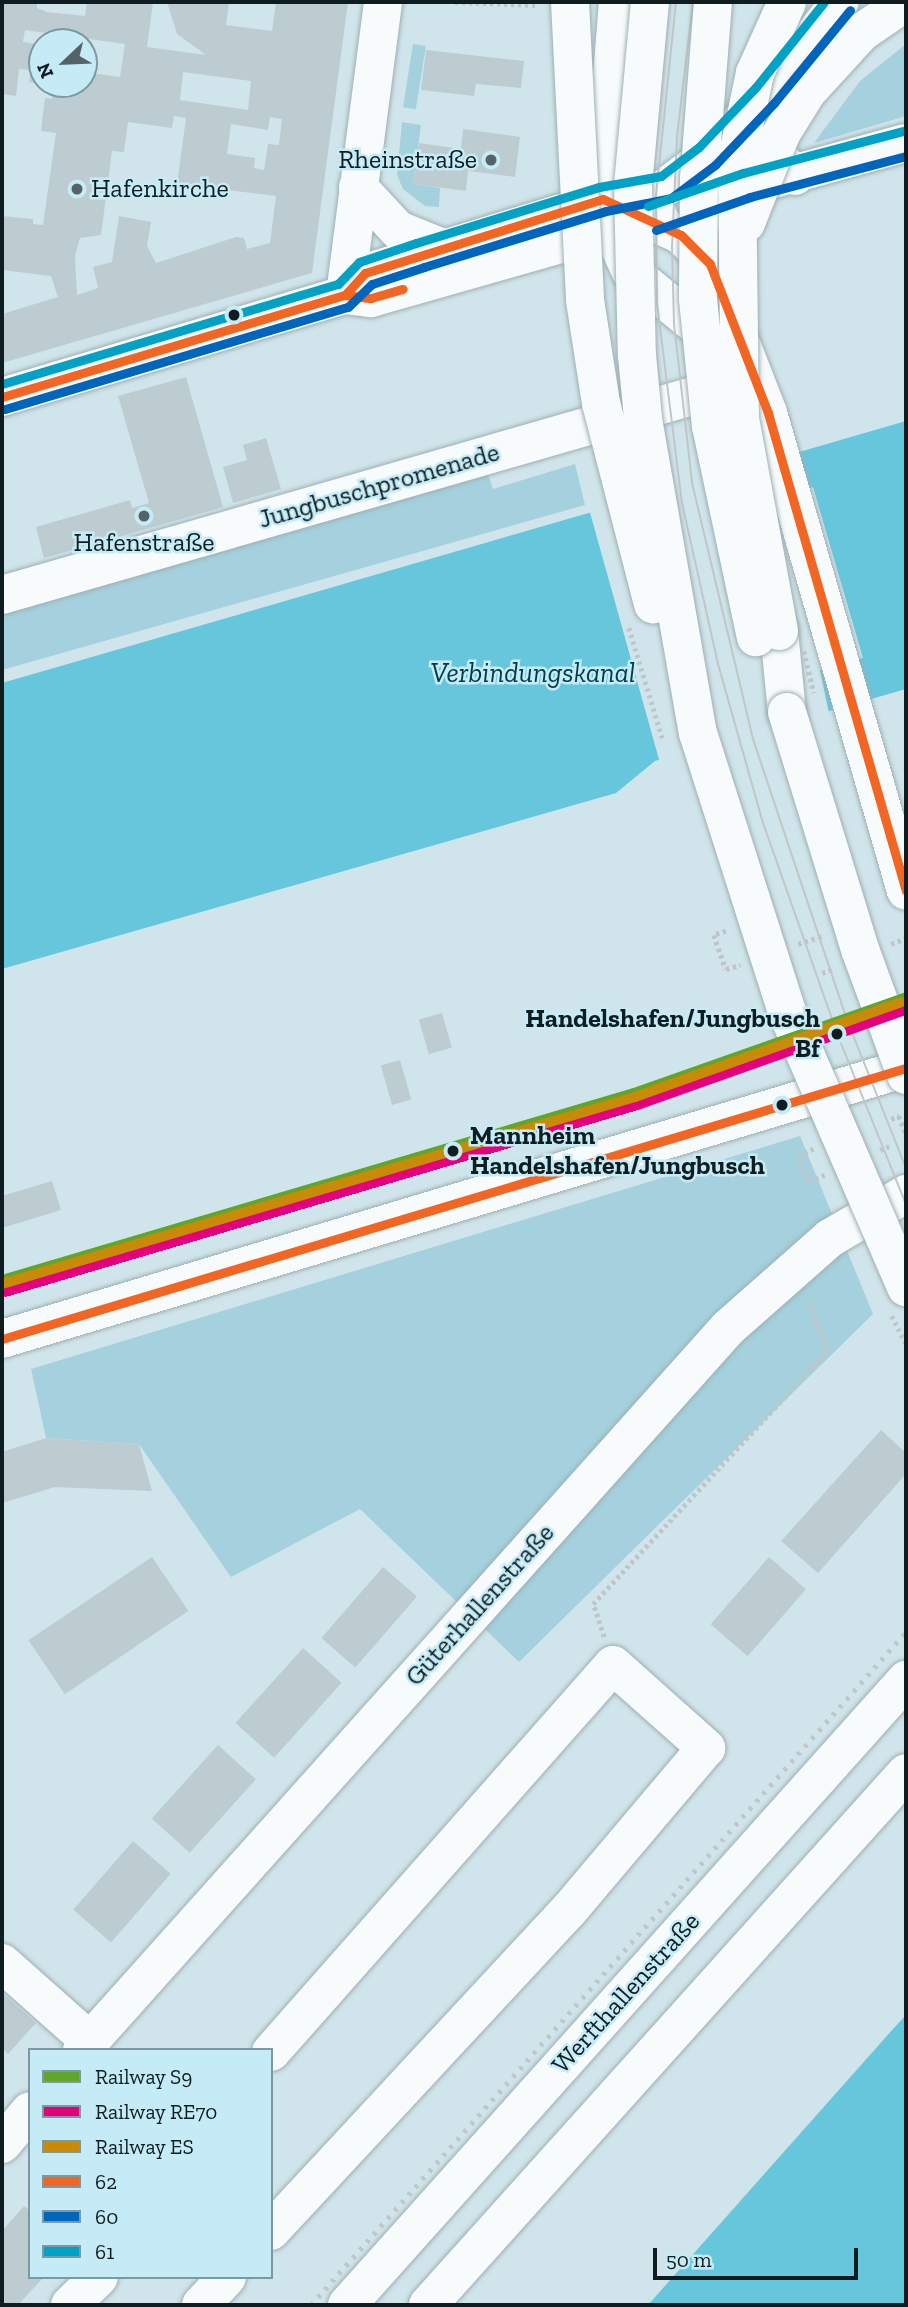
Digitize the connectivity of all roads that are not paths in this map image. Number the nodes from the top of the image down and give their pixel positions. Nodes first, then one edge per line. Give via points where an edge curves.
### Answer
1 (383, 2) edge
2 (570, 2) edge
3 (618, 2) edge
4 (650, 2) edge
5 (713, 2) edge
6 (787, 2) edge
7 (840, 2) edge
8 (906, 2) edge
9 (765, 94) junction
10 (906, 143) edge
11 (794, 176) junction
12 (358, 187) junction
13 (737, 190) junction
14 (659, 202) junction
15 (607, 214) junction
16 (443, 248) junction
17 (723, 256) junction
18 (651, 290) junction
19 (345, 295) junction
20 (760, 388) junction
21 (2, 397) edge
22 (2, 595) edge
23 (802, 709) junction
24 (698, 733) junction
25 (906, 890) edge
26 (906, 1068) edge
27 (906, 1075) edge
28 (906, 1194) edge
29 (906, 1287) edge
30 (2, 1338) edge
31 (906, 1680) edge
32 (906, 1773) edge
33 (2, 1963) edge
34 (86, 2045) edge
35 (273, 2050) edge
36 (273, 2229) edge
37 (97, 2279) edge
38 (70, 2305) edge
39 (347, 2305) edge
40 (428, 2305) edge

1 - 12 main road
2 - 24 main road, bridge via 575,174 601,402 628,521 677,687
3 - 15 main road via 606,146
4 - 24 main road, bridge via 633,185 637,355 643,419
5 - 23 main road, bridge via 699,178 699,312 730,532 756,637
6 - 17 main road, bridge via 744,111
7 - 9 main road
8 - 17 main road, bridge via 862,32 807,92
9 - 11 main road via 765,127
9 - 14 main road
10 - 11 main road
11 - 13 main road
12 - 16 main road via 398,230
12 - 19 main road
13 - 14 main road
13 - 17 main road
14 - 15 main road
14 - 17 main road via 681,235
15 - 16 main road
15 - 18 main road via 631,272
15 - 19 main road via 371,298
16 - 19 main road via 365,273
17 - 18 main road via 690,278
17 - 20 main road
17 - 23 main road, bridge via 740,418 779,631
18 - 20 main road
19 - 21 main road
20 - 22 main road, Jungbuschpromenade
20 - 25 main road
23 - 27 main road, bridge via 860,952
24 - 29 main road, bridge via 787,1012
26 - 30 main road
28 - 34 main road, Güterhallenstraße via 830,1238 728,1328
31 - 39 main road, Werfthallenstraße
32 - 40 main road
33 - 34 main road
35 - 36 main road via 613,1665 706,1748 569,1910
37 - 38 main road

